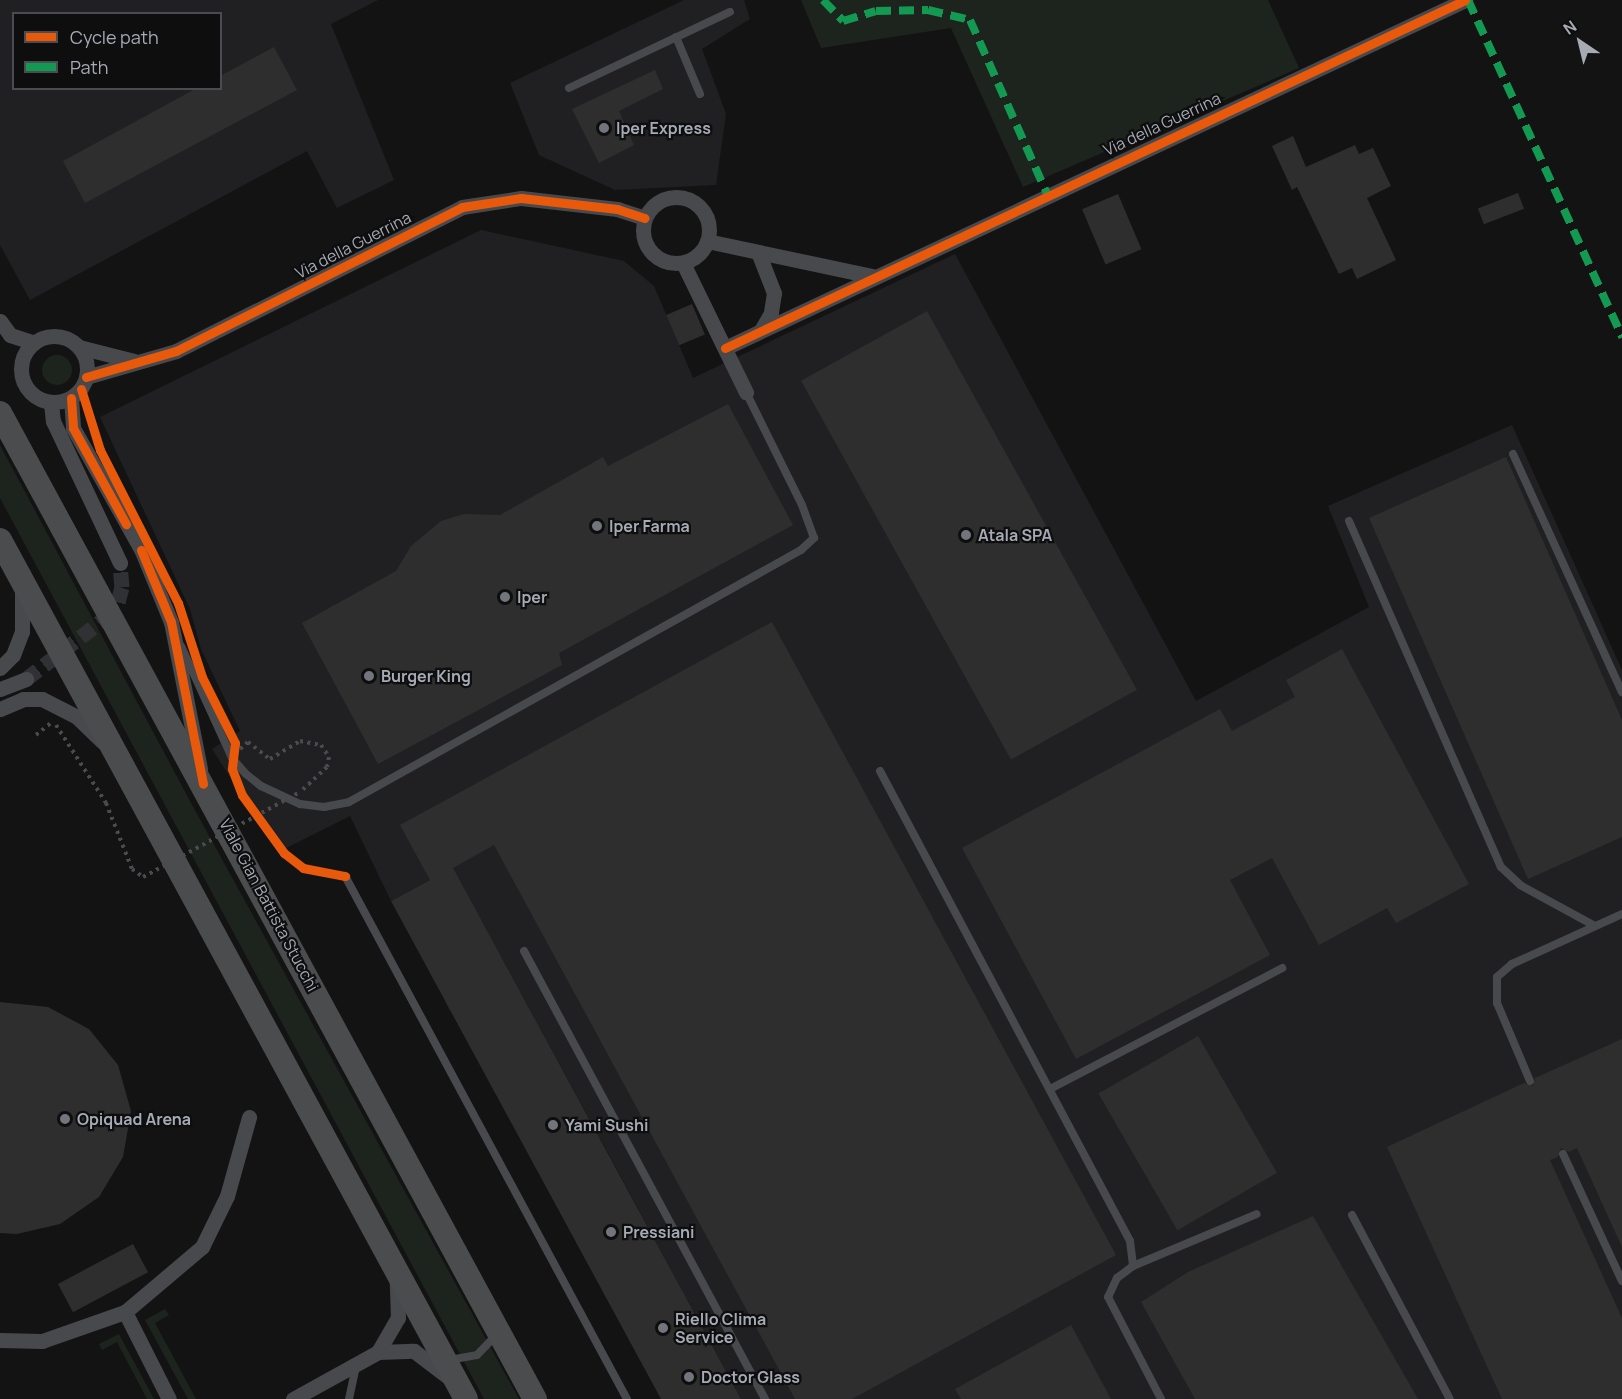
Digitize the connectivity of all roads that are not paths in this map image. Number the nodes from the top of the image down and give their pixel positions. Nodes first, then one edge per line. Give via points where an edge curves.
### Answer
1 (1465, 0) edge
2 (730, 12) dead end
3 (676, 37) junction
4 (569, 88) dead end
5 (700, 94) dead end
6 (645, 218) junction
7 (708, 241) junction
8 (758, 252) junction
9 (683, 263) junction
10 (872, 276) junction
11 (0, 321) edge
12 (761, 330) junction
13 (34, 343) junction
14 (79, 347) junction
15 (725, 348) junction
16 (134, 361) junction
17 (86, 377) junction
18 (746, 392) joint
19 (71, 398) junction
20 (51, 403) junction
21 (0, 412) edge
22 (1513, 454) dead end
23 (1349, 521) dead end
24 (2, 547) edge
25 (120, 563) tunnel mouth
26 (19, 570) junction
27 (171, 622) junction
28 (0, 668) edge
29 (26, 680) tunnel mouth
30 (0, 689) edge
31 (1622, 692) edge
32 (0, 709) edge
33 (117, 756) junction
34 (880, 771) dead end
35 (203, 784) junction
36 (345, 876) dead end
37 (1622, 914) edge
38 (1595, 926) junction
39 (524, 951) dead end
40 (1282, 968) dead end
41 (1530, 1081) dead end
42 (1050, 1089) junction
43 (249, 1118) dead end
44 (1563, 1154) dead end
45 (1257, 1214) dead end
46 (1352, 1215) dead end
47 (1133, 1266) junction
48 (396, 1270) junction
49 (1622, 1281) edge
50 (125, 1312) junction
51 (499, 1331) junction
52 (0, 1340) edge
53 (378, 1352) junction
54 (445, 1360) junction
55 (357, 1364) junction
56 (461, 1391) edge
57 (169, 1399) edge
58 (293, 1399) edge
59 (349, 1399) edge
60 (536, 1399) edge
61 (627, 1399) edge
62 (765, 1399) edge
63 (1161, 1399) edge
64 (1450, 1399) edge

1 - 10 street, Via della Guerrina
2 - 3 lane
3 - 4 lane
3 - 5 lane
6 - 7 street via 662,200 689,199 708,221
6 - 9 street via 643,237 654,255 663,261
6 - 16 street, Via della Guerrina via 617,209 521,198 462,207 176,351
7 - 8 street
7 - 9 street
8 - 10 street
8 - 12 street via 774,293 771,313
9 - 15 street
10 - 12 street, Via della Guerrina
11 - 13 street via 10,334
12 - 15 street, Via della Guerrina
13 - 14 street via 54,336
13 - 20 street via 26,351 20,373 31,394
14 - 16 street, Via della Guerrina
14 - 17 street via 87,362
15 - 18 street
16 - 17 street, Via della Guerrina
17 - 19 street
18 - 27 lane via 814,538 801,550 349,802 324,807 300,804 261,786 232,758
19 - 20 street
19 - 27 street via 73,428 141,549
20 - 25 street via 53,421
21 - 35 main road, Viale Gian Battista Stucchi
22 - 31 lane
23 - 38 lane via 1501,867 1520,885
24 - 26 main road
26 - 28 street via 25,608 22,632 13,655
26 - 33 main road
27 - 35 street
29 - 30 street
32 - 33 street via 22,699 42,699 77,717
33 - 48 main road
34 - 42 lane
35 - 51 main road, Viale Gian Battista Stucchi
36 - 61 lane
37 - 38 lane
38 - 41 lane via 1512,963 1497,977 1497,1003
39 - 62 lane
40 - 42 lane
42 - 47 lane via 1130,1241
43 - 50 street via 227,1196 202,1247
44 - 49 lane
45 - 47 lane
46 - 64 lane
47 - 63 lane via 1117,1278 1108,1298
48 - 53 street via 398,1318
48 - 54 main road
50 - 52 street via 42,1341
50 - 57 street
51 - 54 lane via 477,1355 461,1361
51 - 60 main road, Viale Gian Battista Stucchi
53 - 55 street
53 - 56 street via 414,1351
54 - 56 main road
55 - 58 street
55 - 59 lane

